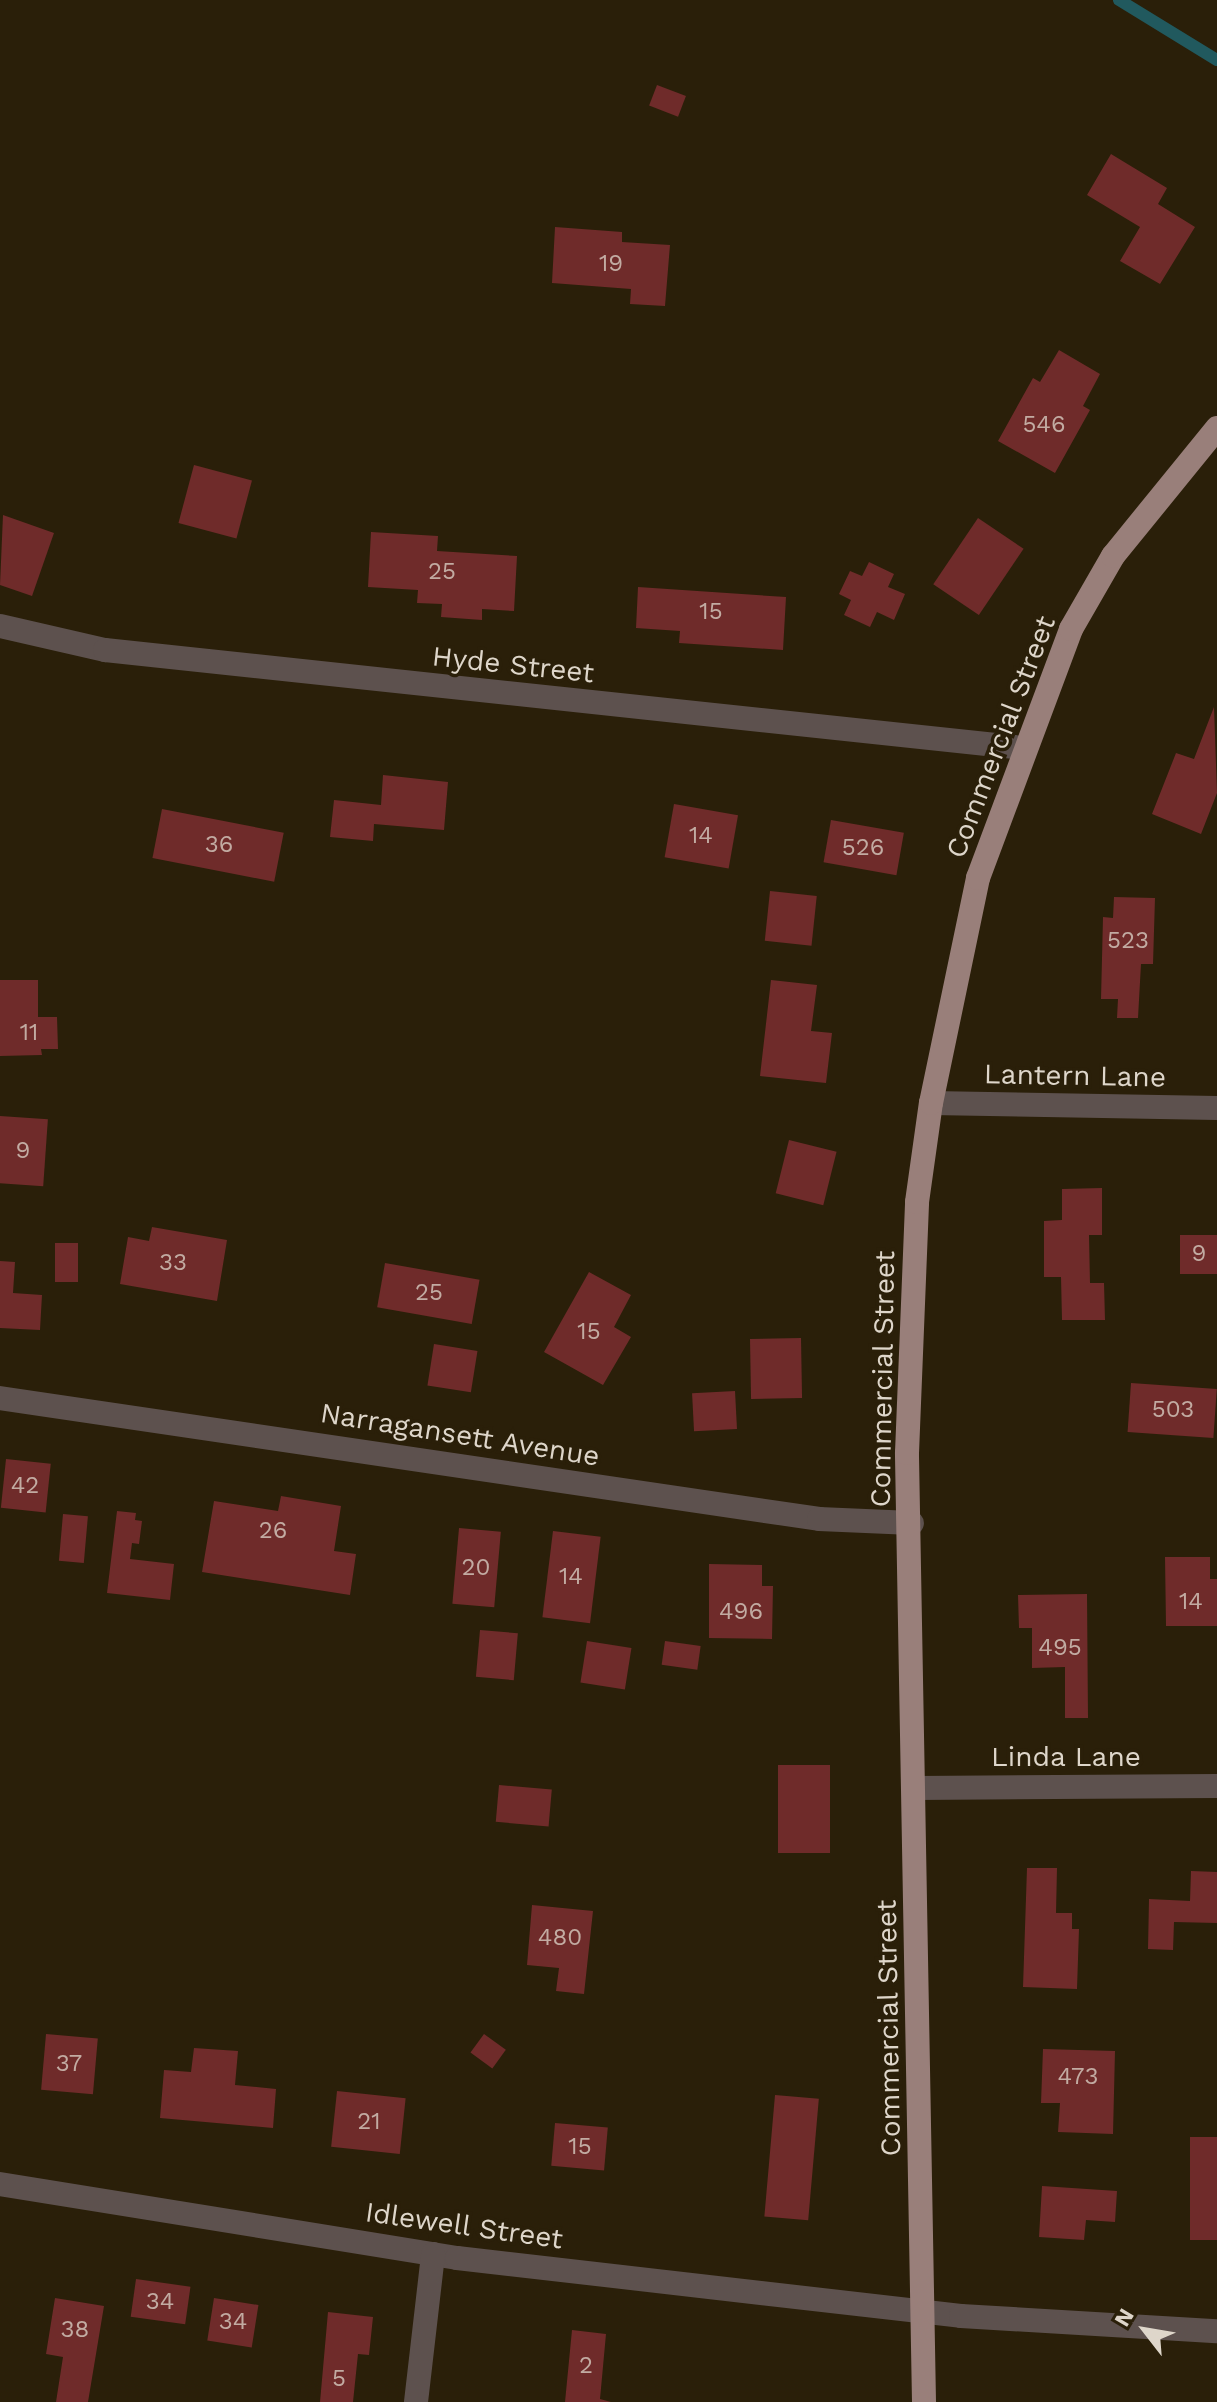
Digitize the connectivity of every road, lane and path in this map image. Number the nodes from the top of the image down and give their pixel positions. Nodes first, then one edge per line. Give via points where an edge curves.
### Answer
1 (1217, 428) edge
2 (0, 626) edge
3 (1023, 748) junction
4 (931, 1103) junction
5 (1217, 1108) edge
6 (0, 1398) edge
7 (912, 1523) junction
8 (1217, 1786) edge
9 (916, 1788) junction
10 (0, 2184) edge
11 (433, 2254) junction
12 (923, 2313) junction
13 (1217, 2331) edge
14 (416, 2402) edge
15 (924, 2402) edge

1 - 3 main road, Commercial Street via 1113,556 1071,629
2 - 3 street, Hyde Street via 105,650
3 - 4 main road, Commercial Street via 978,878
4 - 5 street, Lantern Lane
4 - 7 main road, Commercial Street via 917,1202 910,1319
6 - 7 street, Narragansett Avenue via 819,1519
7 - 9 main road, Commercial Street
8 - 9 street, Linda Lane
9 - 12 main road, Commercial Street
10 - 11 street, Idlewell Street
11 - 12 street, Idlewell Street
11 - 14 street
12 - 13 street, Idlewell Street
12 - 15 main road, Commercial Street

